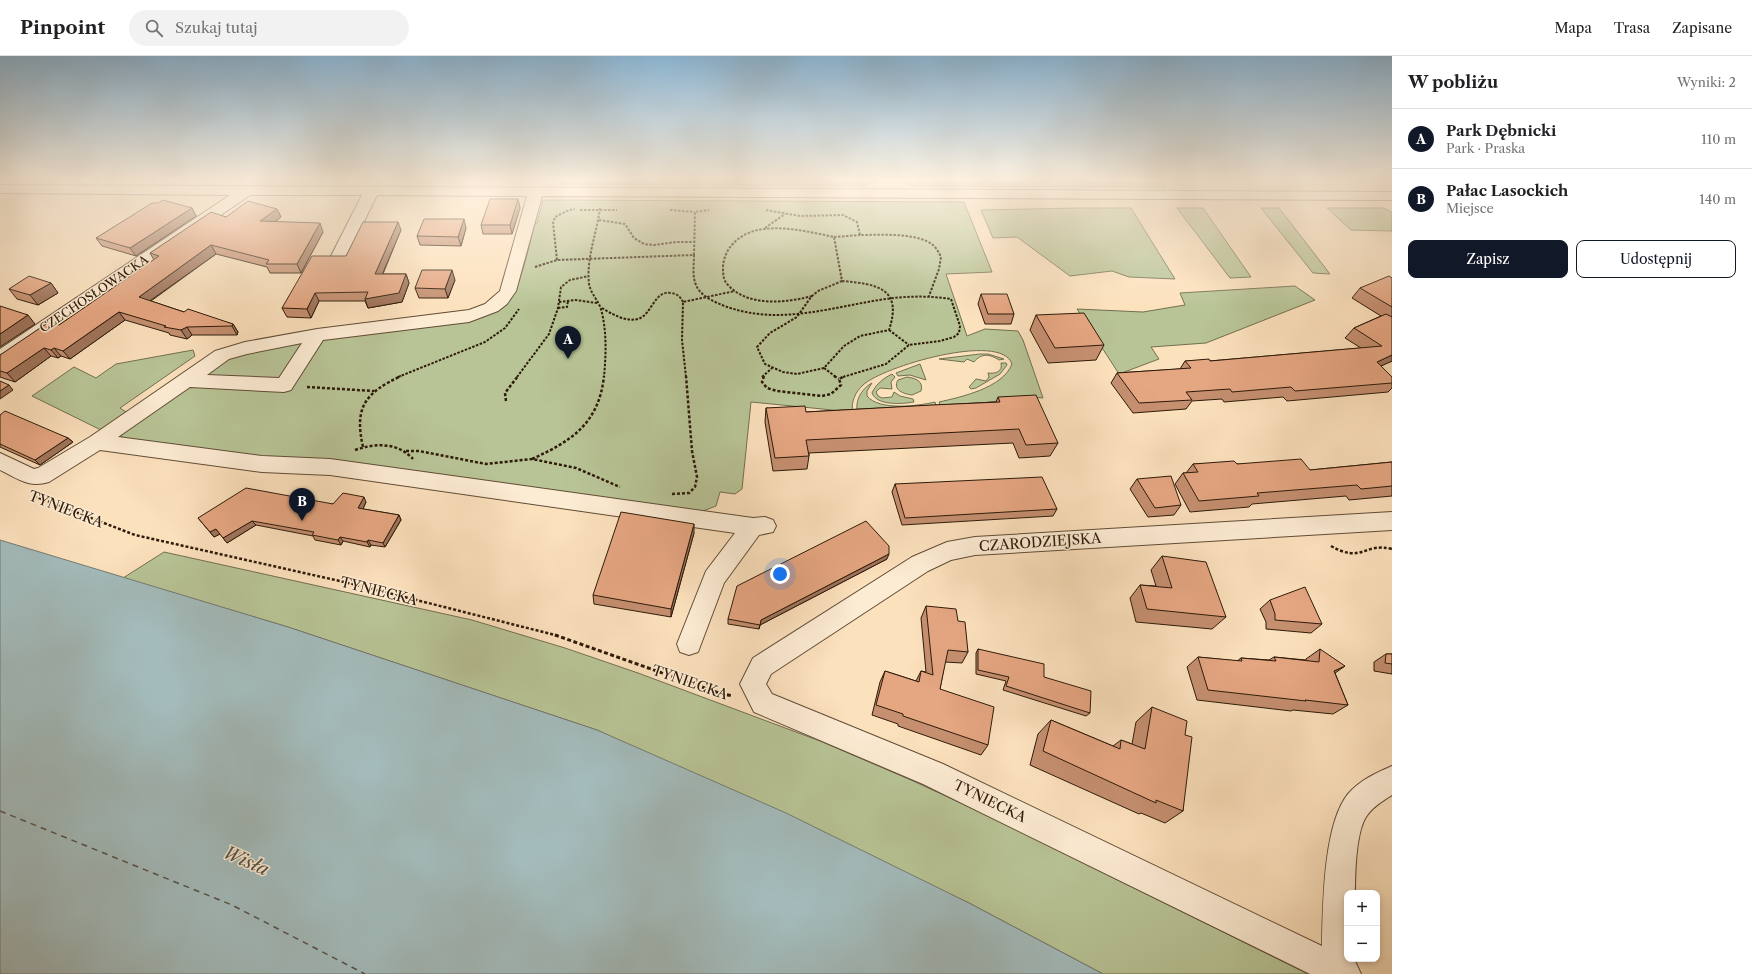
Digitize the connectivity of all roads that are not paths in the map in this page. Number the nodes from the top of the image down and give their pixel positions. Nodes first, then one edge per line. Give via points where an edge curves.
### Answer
1 (202, 221) edge
2 (356, 221) edge
3 (525, 221) edge
4 (338, 256) edge
5 (317, 335) junction
6 (0, 358) edge
7 (185, 380) junction
8 (97, 442) junction
9 (0, 461) edge
10 (1392, 521) edge
11 (689, 644) dead end
12 (763, 703) joint
13 (1392, 780) edge
14 (1342, 972) edge

1 - 6 street, CZECHOSŁOWACKA
2 - 4 street
3 - 5 street via 508,291 494,307 469,316
5 - 7 street via 245,348 222,355
5 - 7 street via 284,385
7 - 8 street
8 - 9 street, TYNIECKA via 42,476 31,486
8 - 11 street via 262,464 330,467 759,526 714,578
10 - 12 street, CZARODZIEJSKA via 975,546 947,551 920,564 762,666 753,684
12 - 14 street, TYNIECKA via 933,774
13 - 14 street via 1371,791 1356,808 1346,833 1342,865

